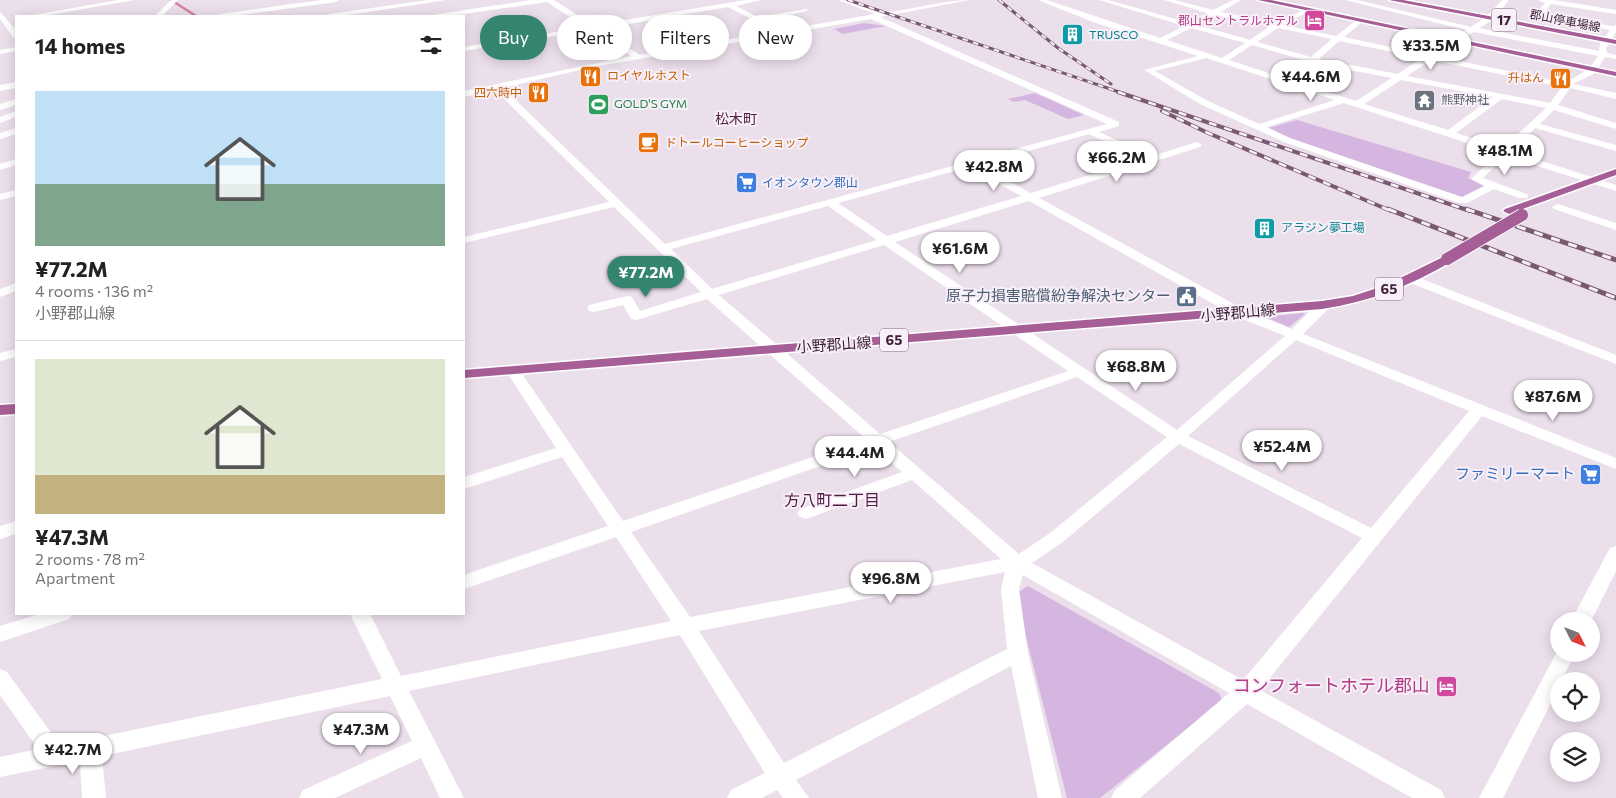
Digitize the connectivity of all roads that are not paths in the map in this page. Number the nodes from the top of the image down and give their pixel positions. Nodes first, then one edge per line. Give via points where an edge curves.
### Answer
1 (131, 0) edge
2 (175, 0) edge
3 (336, 0) edge
4 (382, 0) edge
5 (500, 0) edge
6 (547, 0) edge
7 (720, 0) edge
8 (758, 0) edge
9 (841, 0) edge
10 (967, 0) edge
11 (1041, 0) edge
12 (1102, 0) edge
13 (1167, 0) edge
14 (1219, 0) edge
15 (1261, 0) edge
16 (1348, 0) edge
17 (1385, 0) edge
18 (1392, 0) edge
19 (1409, 0) edge
20 (1506, 0) edge
21 (1540, 0) edge
22 (1235, 1) edge
23 (1276, 1) edge
24 (1550, 1) edge
25 (469, 2) dead end
26 (288, 3) edge
27 (445, 3) edge
28 (236, 4) dead end
29 (1136, 4) dead end
30 (729, 5) junction
31 (1375, 5) junction
32 (507, 6) junction
33 (1127, 7) junction
34 (478, 10) junction
35 (805, 10) dead end
36 (1308, 10) junction
37 (394, 12) edge
38 (1214, 12) junction
39 (1616, 12) edge
40 (37, 15) edge
41 (159, 15) edge
42 (237, 15) edge
43 (345, 15) edge
44 (444, 15) edge
45 (572, 15) edge
46 (750, 15) edge
47 (774, 15) edge
48 (886, 15) junction
49 (873, 17) junction
50 (1491, 17) junction
51 (2, 18) edge
52 (15, 19) edge
53 (1096, 20) junction
54 (1355, 20) junction
55 (632, 21) edge
56 (1277, 25) junction
57 (1190, 26) junction
58 (1616, 26) edge
59 (812, 27) edge
60 (1474, 30) junction
61 (547, 31) edge
62 (557, 33) edge
63 (15, 34) edge
64 (552, 34) junction
65 (1338, 38) junction
66 (1612, 39) edge
67 (739, 40) edge
68 (1458, 40) junction
69 (1160, 41) junction
70 (1252, 43) junction
71 (467, 48) edge
72 (15, 49) edge
73 (0, 52) edge
74 (632, 53) edge
75 (1603, 54) junction
76 (1206, 56) junction
77 (638, 57) junction
78 (1431, 57) junction
79 (1616, 57) edge
80 (1312, 60) junction
81 (1223, 61) junction
82 (1592, 68) junction
83 (1616, 74) edge
84 (1401, 77) junction
85 (1287, 82) junction
86 (465, 83) edge
87 (15, 85) edge
88 (1567, 85) junction
89 (497, 87) junction
90 (0, 88) edge
91 (474, 92) junction
92 (465, 94) edge
93 (1500, 96) junction
94 (1616, 96) edge
95 (15, 98) edge
96 (1344, 100) junction
97 (15, 102) edge
98 (0, 103) edge
99 (1357, 104) junction
100 (1552, 106) junction
101 (0, 107) edge
102 (15, 114) edge
103 (0, 120) edge
104 (1532, 125) junction
105 (1616, 126) edge
106 (1258, 127) junction
107 (15, 131) edge
108 (1090, 131) junction
109 (1448, 134) junction
110 (0, 136) edge
111 (1197, 145) dead end
112 (1616, 148) edge
113 (1505, 152) junction
114 (0, 157) edge
115 (1151, 159) junction
116 (15, 162) edge
117 (15, 162) edge
118 (970, 164) junction
119 (0, 167) edge
120 (1616, 172) edge
121 (1590, 180) junction
122 (1493, 185) junction
123 (1616, 188) edge
124 (15, 194) edge
125 (1523, 196) dead end
126 (0, 197) edge
127 (1030, 197) junction
128 (830, 202) junction
129 (1539, 202) junction
130 (617, 203) junction
131 (1558, 207) dead end
132 (1616, 227) edge
133 (465, 240) edge
134 (886, 240) junction
135 (662, 248) junction
136 (1442, 257) junction
137 (1412, 279) junction
138 (15, 287) edge
139 (0, 293) edge
140 (710, 294) junction
141 (1325, 304) junction
142 (594, 308) dead end
143 (1240, 313) junction
144 (1018, 330) junction
145 (1294, 336) junction
146 (772, 350) junction
147 (15, 353) edge
148 (0, 357) edge
149 (1616, 360) edge
150 (513, 371) junction
151 (1079, 372) junction
152 (465, 374) edge
153 (15, 408) edge
154 (1479, 409) junction
155 (0, 410) edge
156 (1177, 437) junction
157 (877, 440) junction
158 (566, 450) junction
159 (1616, 464) edge
160 (915, 473) junction
161 (465, 483) edge
162 (806, 513) dead end
163 (15, 528) edge
164 (619, 528) junction
165 (0, 533) edge
166 (1373, 536) junction
167 (1616, 553) edge
168 (1017, 563) junction
169 (465, 582) edge
170 (1586, 612) edge
171 (59, 615) edge
172 (365, 615) edge
173 (684, 626) junction
174 (0, 634) edge
175 (1018, 653) junction
176 (1561, 662) edge
177 (0, 678) edge
178 (398, 687) junction
179 (1246, 692) junction
180 (426, 745) junction
181 (90, 749) junction
182 (55, 756) junction
183 (0, 767) edge
184 (780, 777) junction
185 (94, 798) edge
186 (311, 798) edge
187 (452, 798) edge
188 (739, 798) edge
189 (797, 798) edge
190 (1050, 798) edge
191 (1123, 798) edge
192 (1433, 798) edge
193 (1491, 798) edge

1 - 40 street
2 - 41 street
3 - 26 street
4 - 37 street
5 - 32 street
6 - 32 street
6 - 45 street
7 - 30 street
8 - 30 street
9 - 48 street
10 - 48 street
11 - 53 street
12 - 33 street
13 - 38 street
14 - 22 street
15 - 23 main road
16 - 31 street
17 - 31 street
18 - 50 main road, 郡山停車場線 / 17
19 - 50 main road, 郡山停車場線 / 17
20 - 50 street
21 - 24 street
22 - 38 street
23 - 36 main road
24 - 39 street
24 - 58 street via 1538,15
25 - 34 street
26 - 42 street
27 - 37 street
28 - 42 street
29 - 33 street
30 - 46 street
30 - 55 street
31 - 54 street
31 - 60 street
32 - 34 street
33 - 53 street
33 - 57 street
34 - 44 street
35 - 47 street
36 - 54 main road
36 - 56 street
37 - 43 street
38 - 56 street
38 - 57 street
48 - 49 street
49 - 59 street
49 - 108 street via 1116,124
50 - 60 street
50 - 66 main road, 郡山停車場線 / 17
51 - 52 street
51 - 63 street
53 - 69 street
54 - 65 street
54 - 68 main road
56 - 65 street
56 - 70 street
57 - 69 street
57 - 70 street
58 - 66 street
60 - 68 street
60 - 75 street
61 - 64 street
62 - 64 street
64 - 71 street
65 - 78 street
65 - 80 street
66 - 75 street via 1602,48
67 - 77 street
68 - 78 street
68 - 82 main road
69 - 76 street
70 - 80 street
70 - 81 street
72 - 73 street
74 - 77 street
75 - 79 street
75 - 82 street
76 - 81 street
76 - 106 street via 1148,70 1203,102
77 - 89 street
78 - 84 street
78 - 88 street
80 - 84 street
80 - 85 street
81 - 85 street
82 - 83 main road
82 - 88 street
84 - 93 street
84 - 99 street
85 - 96 street
86 - 91 street
87 - 90 street
88 - 94 street
88 - 100 street
89 - 91 street
89 - 130 street
91 - 92 street
93 - 100 street
93 - 109 street
95 - 98 street
96 - 99 street
96 - 106 street
97 - 101 street
99 - 109 street
100 - 104 street
100 - 105 street
102 - 103 street
104 - 112 street
104 - 113 street
106 - 122 street via 1301,146 1463,201
107 - 110 street
108 - 115 street
108 - 118 street
109 - 113 street
111 - 115 street
113 - 121 street
113 - 122 street via 1476,179
114 - 116 street
115 - 127 street
117 - 119 street
118 - 127 street
118 - 128 street
120 - 121 main road, 小野郡山線 / 65
121 - 123 street
121 - 129 main road, 小野郡山線 / 65
122 - 125 street
124 - 126 street
127 - 134 street
127 - 143 street
128 - 134 street
128 - 135 street
129 - 136 main road, 小野郡山線 / 65, bridge via 1522,215
129 - 136 main road, 小野郡山線 / 65 via 1509,211
130 - 133 street
130 - 135 street
131 - 132 street
134 - 140 street
134 - 144 street
135 - 140 street
136 - 137 main road, 小野郡山線 / 65
136 - 141 main road, 小野郡山線 / 65 via 1346,292
137 - 141 main road, 小野郡山線 / 65 via 1370,296
137 - 149 street
138 - 139 street
140 - 142 street via 636,316 627,300
140 - 146 street
141 - 143 main road, 小野郡山線 / 65
141 - 145 street
143 - 144 main road, 小野郡山線 / 65
143 - 145 street
144 - 146 main road, 小野郡山線 / 65
144 - 151 street
145 - 154 street
145 - 156 street
146 - 150 main road, 小野郡山線 / 65
146 - 157 street
147 - 148 street
150 - 152 main road, 小野郡山線 / 65
150 - 158 street
151 - 156 street
151 - 157 street
153 - 155 main road
154 - 159 street
154 - 166 street
156 - 166 street
156 - 168 street via 1044,548
157 - 160 street
157 - 164 street
158 - 161 street
158 - 164 street
160 - 162 street
160 - 168 street
163 - 165 street
164 - 169 street
164 - 173 street
166 - 179 street
167 - 170 street
168 - 173 street
168 - 175 street via 1010,589
168 - 179 street
171 - 174 street
172 - 178 street
173 - 178 street
173 - 184 street
175 - 184 street
175 - 190 street
176 - 193 street
177 - 182 street
178 - 180 street
178 - 181 street
179 - 191 street
179 - 192 street
180 - 186 street
180 - 187 street
181 - 182 street
181 - 185 street
182 - 183 street
184 - 188 street
184 - 189 street

